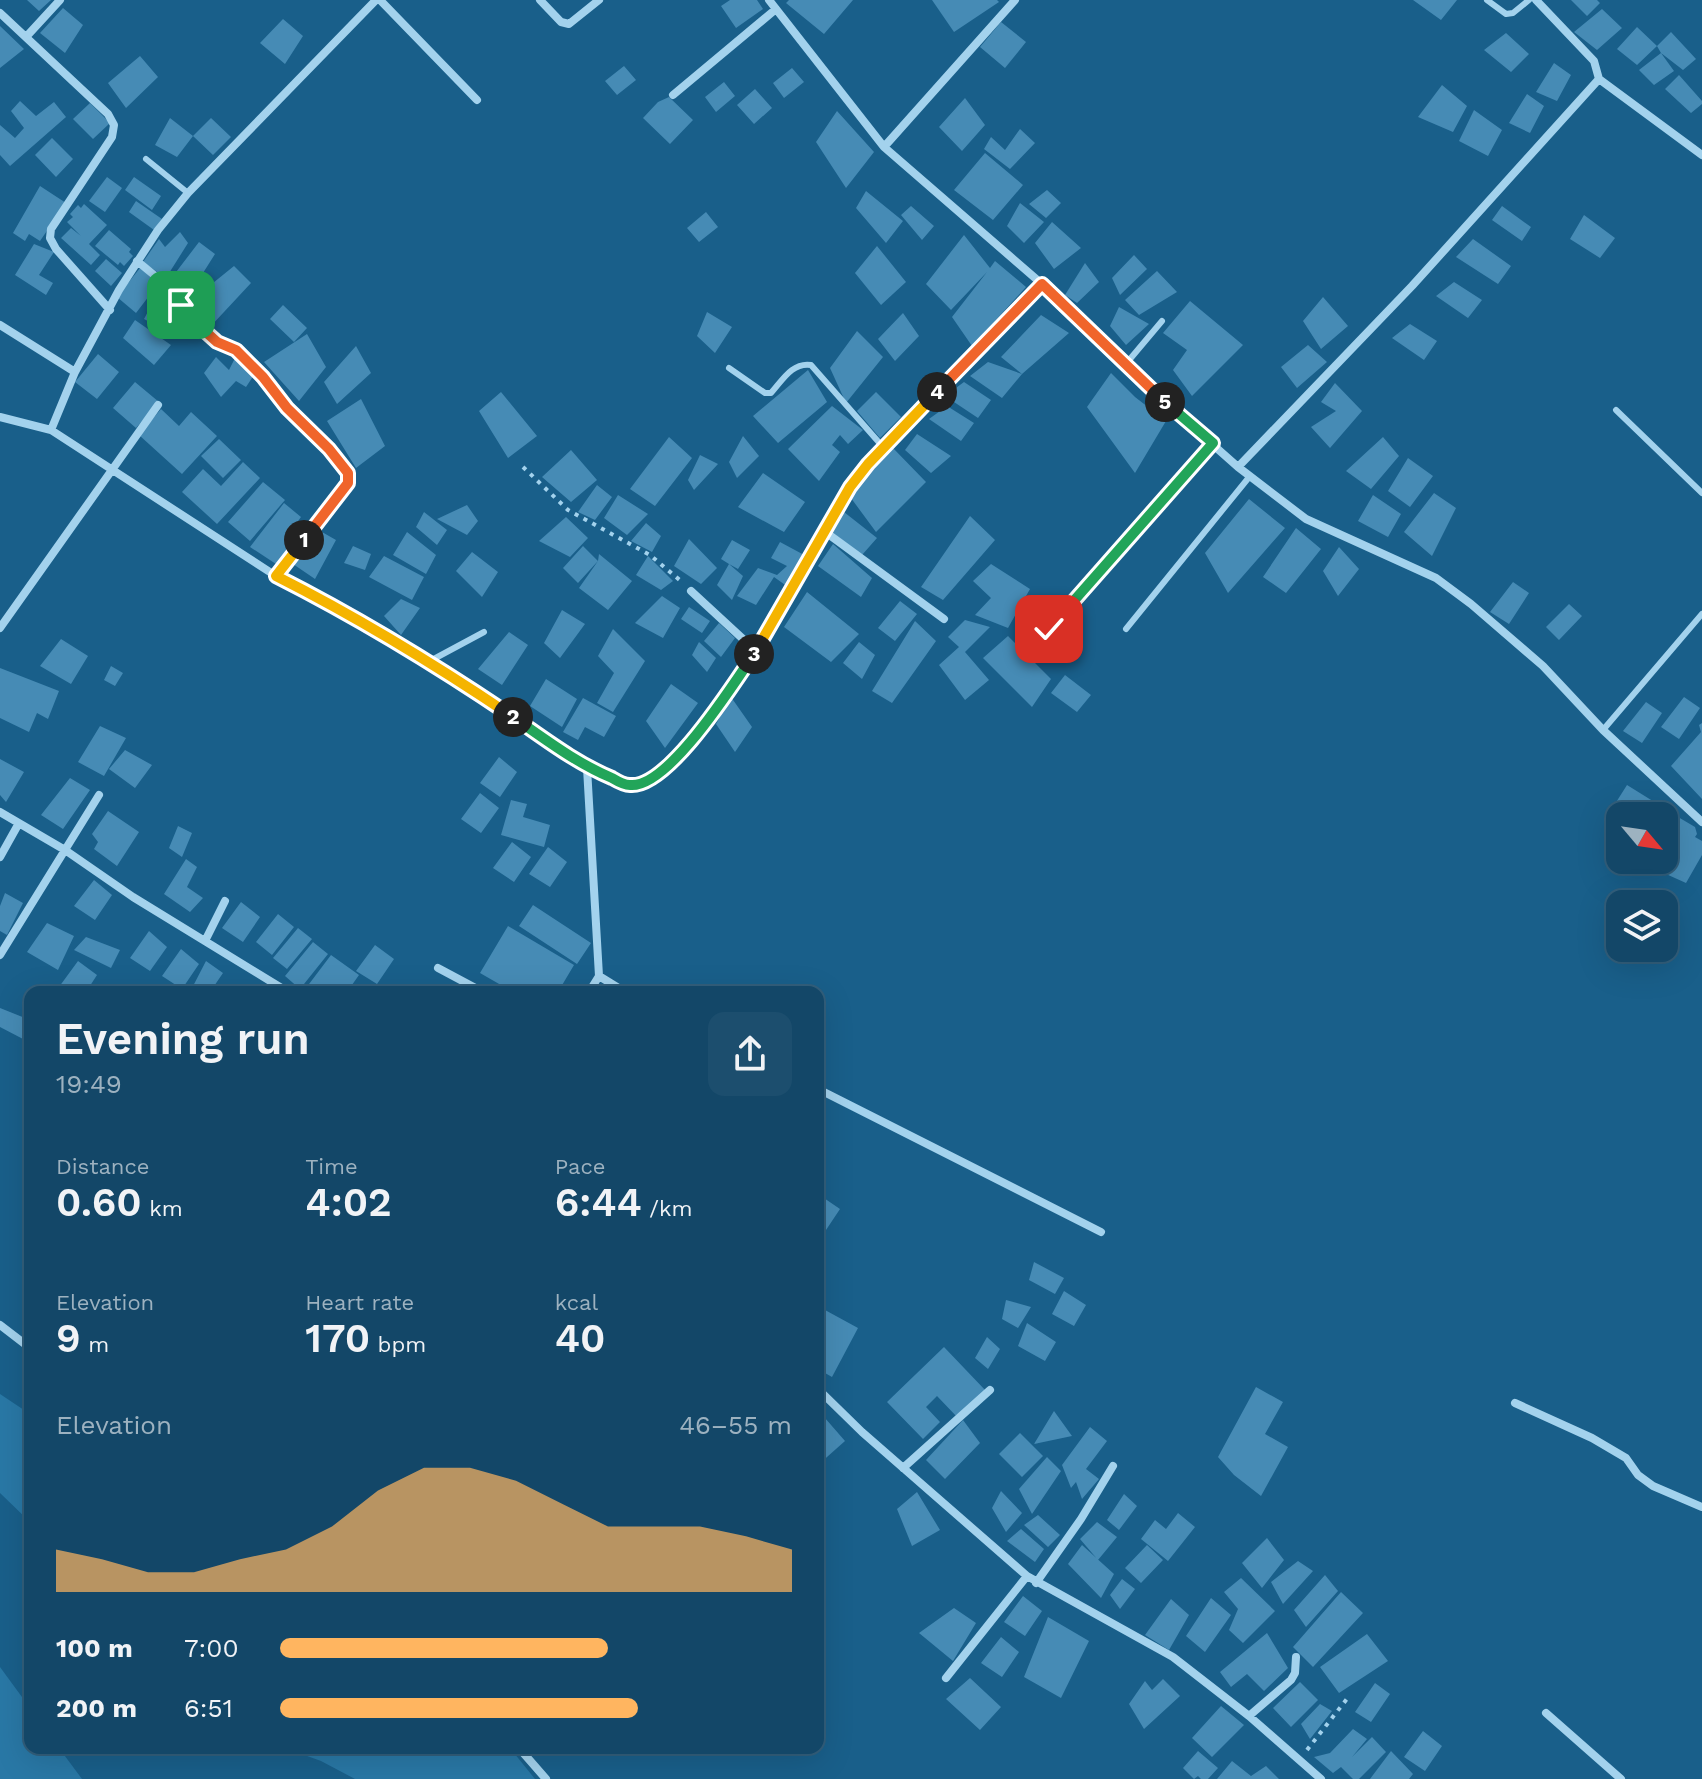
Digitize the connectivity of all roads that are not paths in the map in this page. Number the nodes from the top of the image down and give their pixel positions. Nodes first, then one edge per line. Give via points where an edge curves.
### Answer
1 (60, 0) edge
2 (378, 0) edge
3 (540, 0) edge
4 (599, 0) edge
5 (769, 0) edge
6 (1015, 0) edge
7 (1487, 0) edge
8 (1529, 0) edge
9 (1536, 0) edge
10 (776, 9) junction
11 (0, 13) edge
12 (26, 37) junction
13 (1599, 79) junction
14 (673, 95) dead end
15 (477, 100) dead end
16 (884, 147) junction
17 (1702, 155) edge
18 (146, 159) dead end
19 (188, 193) junction
20 (137, 261) junction
21 (1042, 284) junction
22 (110, 310) junction
23 (1162, 321) dead end
24 (0, 325) edge
25 (1125, 365) junction
26 (729, 368) dead end
27 (75, 372) junction
28 (158, 405) dead end
29 (1616, 410) dead end
30 (0, 417) edge
31 (51, 430) junction
32 (883, 447) junction
33 (1238, 467) junction
34 (112, 469) junction
35 (1250, 476) junction
36 (1702, 493) edge
37 (824, 531) junction
38 (276, 576) junction
39 (691, 591) road end
40 (1702, 614) edge
41 (944, 619) dead end
42 (0, 628) edge
43 (1126, 629) dead end
44 (484, 632) dead end
45 (756, 651) junction
46 (430, 661) junction
47 (1603, 730) junction
48 (587, 768) junction
49 (99, 795) dead end
50 (0, 812) edge
51 (1702, 822) edge
52 (19, 823) junction
53 (65, 850) junction
54 (0, 857) edge
55 (225, 901) dead end
56 (205, 941) junction
57 (0, 955) edge
58 (438, 968) dead end
59 (599, 976) junction
60 (278, 986) edge
61 (472, 986) edge
62 (593, 986) edge
63 (615, 986) edge
64 (824, 1092) edge
65 (1101, 1232) dead end
66 (0, 1325) edge
67 (24, 1343) edge
68 (990, 1390) dead end
69 (824, 1395) edge
70 (1515, 1403) dead end
71 (1113, 1466) dead end
72 (903, 1468) junction
73 (1702, 1507) edge
74 (1027, 1576) junction
75 (1036, 1583) junction
76 (1296, 1657) dead end
77 (946, 1678) dead end
78 (1546, 1713) dead end
79 (1249, 1716) junction
80 (524, 1754) edge
81 (546, 1779) edge
82 (1321, 1779) edge
83 (1621, 1779) edge

1 - 12 street
2 - 15 street
2 - 19 street
3 - 4 street via 569,24
5 - 10 street
6 - 16 street
7 - 8 lane via 1506,14
9 - 13 street via 1594,61
10 - 14 street
10 - 16 street
11 - 12 street
12 - 22 street via 114,125 112,137 50,238
13 - 17 street
13 - 33 street via 1412,286
16 - 21 street
18 - 19 lane
19 - 20 street
20 - 22 street
20 - 38 street via 174,293 186,314 263,377 348,473 348,483
21 - 25 street
21 - 32 street
22 - 27 street
23 - 25 lane
24 - 27 street
25 - 33 street
26 - 32 lane via 771,393 793,368 811,365
27 - 31 street
28 - 34 street
29 - 36 lane
30 - 31 street
31 - 34 street
32 - 37 street via 850,487
33 - 35 street
34 - 38 street
34 - 42 street
35 - 43 lane
35 - 47 street via 1306,519 1436,578 1543,666
37 - 41 street
37 - 45 street
38 - 46 street
39 - 45 street
40 - 47 lane
44 - 46 lane
45 - 48 street via 687,746 657,775 629,785
46 - 48 street
47 - 51 street
48 - 59 street
49 - 53 street
50 - 52 street
52 - 53 street
52 - 54 street
53 - 56 street
53 - 57 street
55 - 56 street
56 - 60 street
58 - 61 street
59 - 62 street
59 - 63 street
64 - 65 street
66 - 67 street
68 - 72 street
69 - 72 street
70 - 73 street via 1592,1438 1626,1458 1653,1486
71 - 75 street
72 - 74 street
74 - 75 street
74 - 77 street
75 - 79 street via 1173,1657
76 - 79 street via 1291,1680
78 - 83 street
79 - 82 street
80 - 81 street

